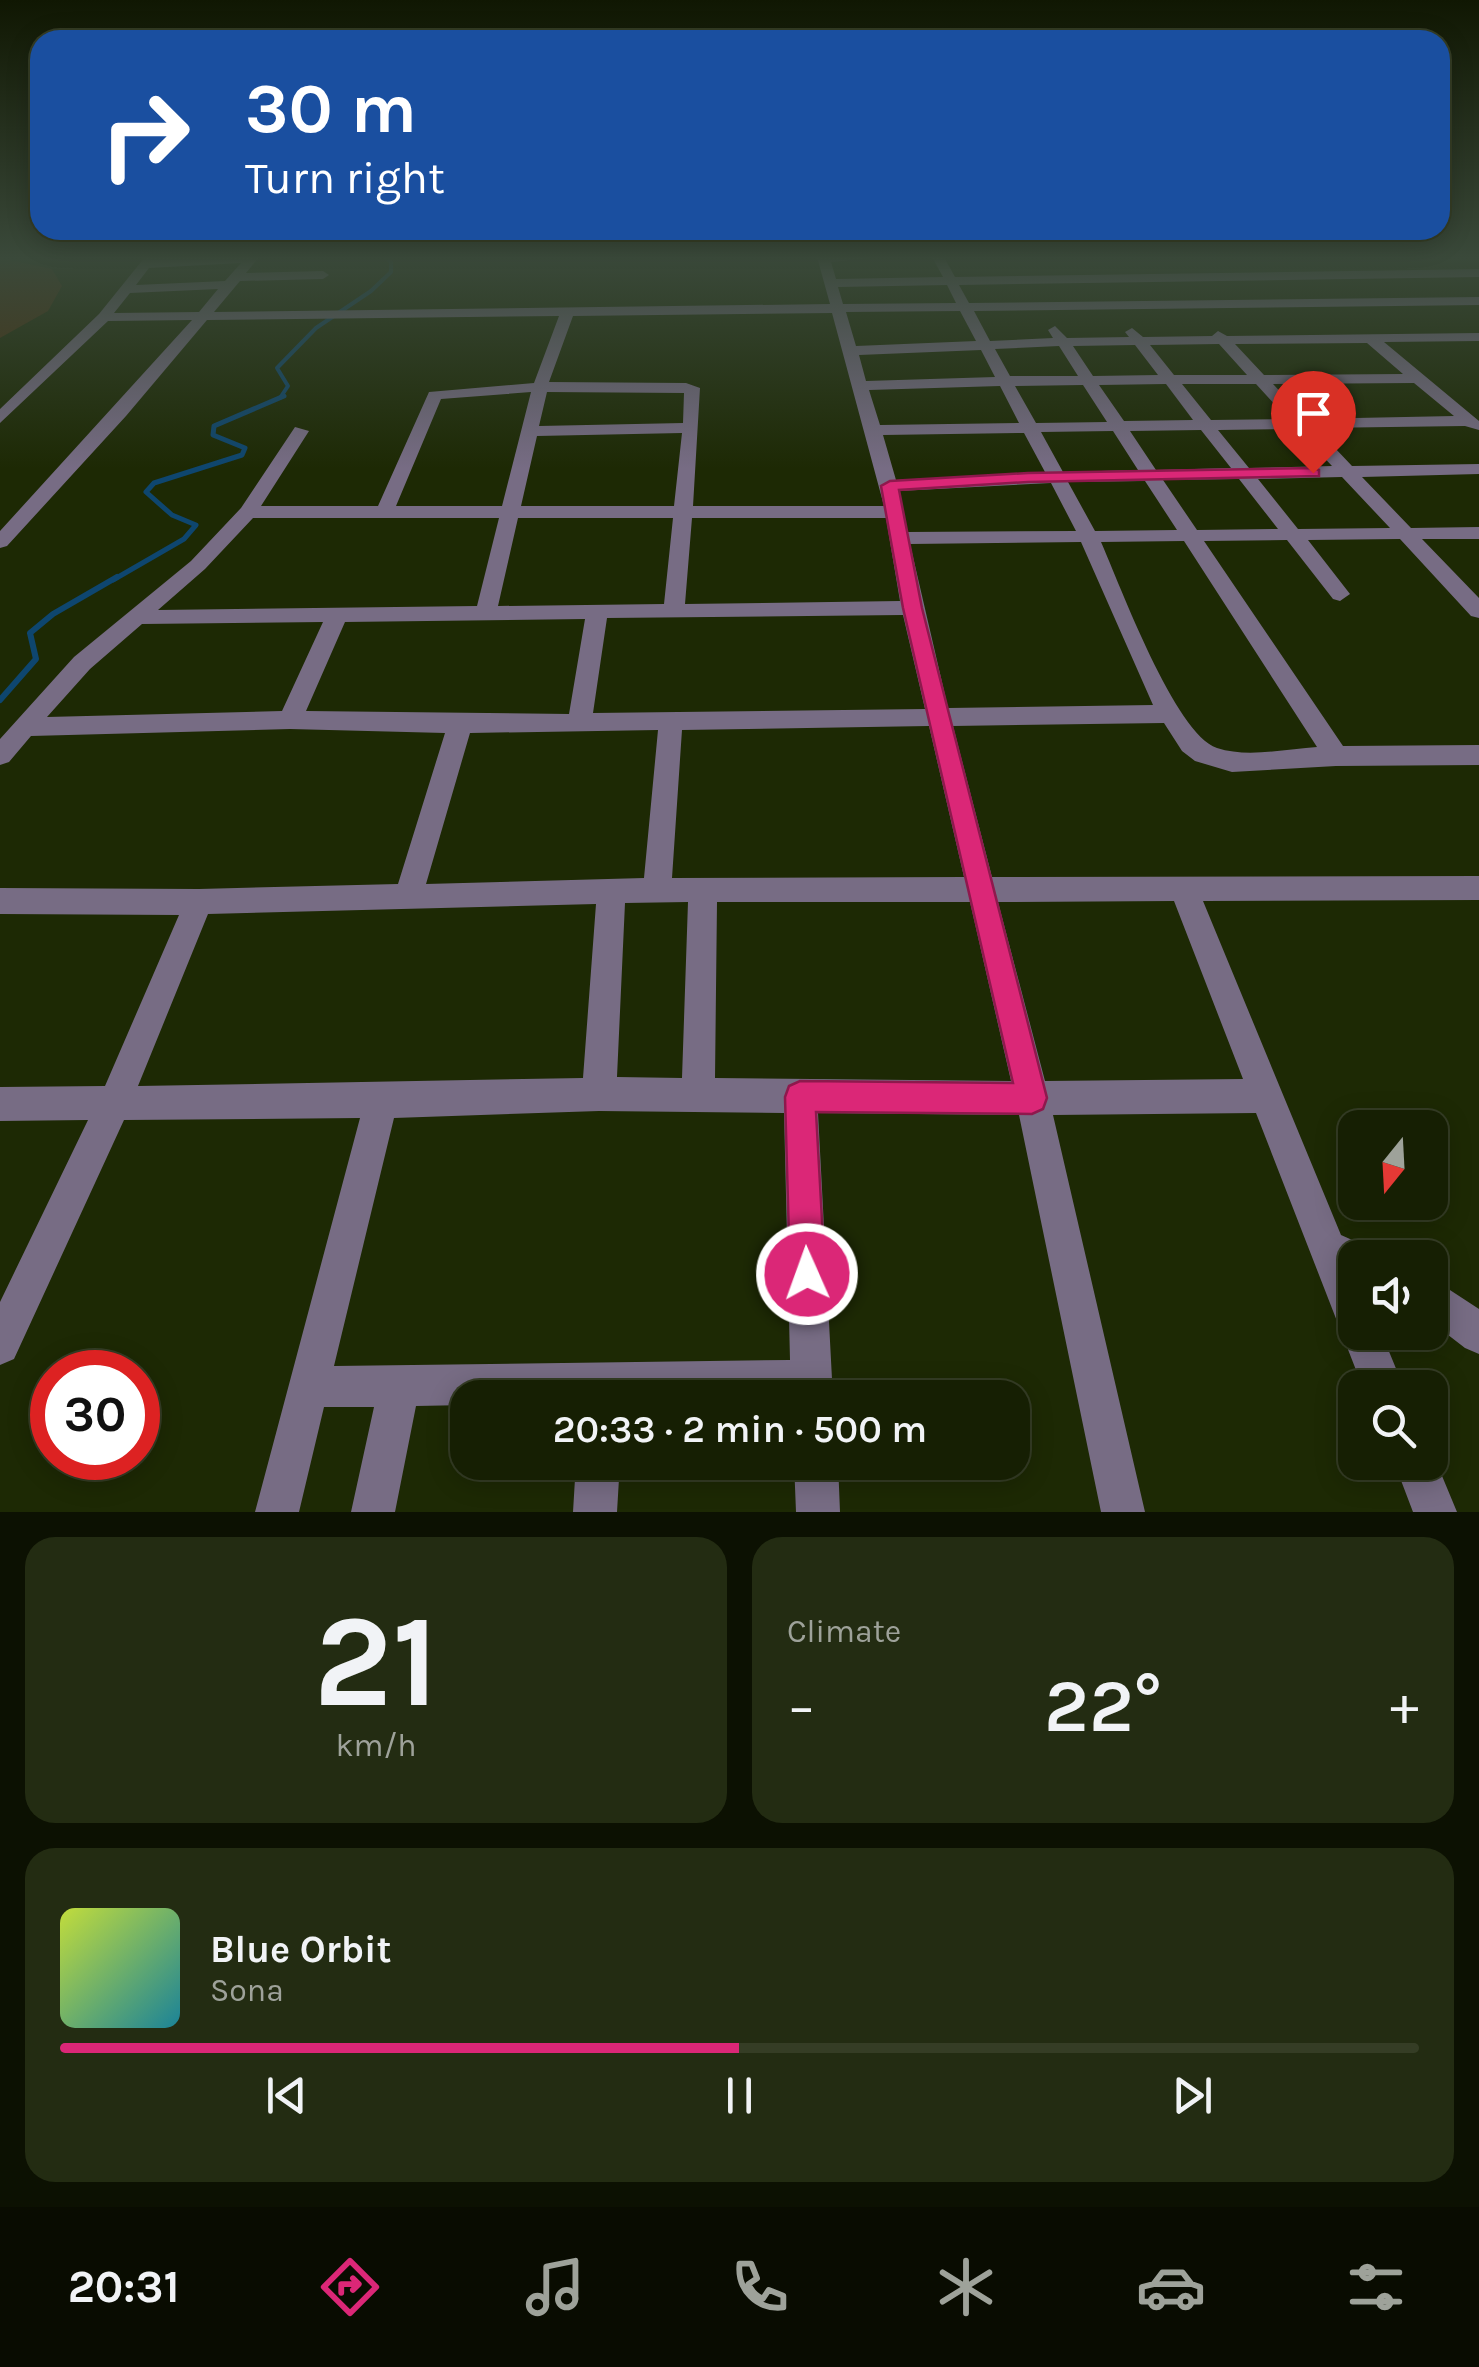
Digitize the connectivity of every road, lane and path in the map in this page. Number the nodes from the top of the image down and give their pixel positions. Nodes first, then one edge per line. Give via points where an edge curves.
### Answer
1 (93, 328) edge
2 (190, 328) edge
3 (561, 328) edge
4 (843, 328) edge
5 (978, 328) edge
6 (1054, 328) edge
7 (1128, 328) edge
8 (1211, 328) edge
9 (1358, 328) edge
10 (1436, 328) edge
11 (1479, 337) edge
12 (1450, 338) junction
13 (1372, 339) junction
14 (1223, 340) junction
15 (1140, 341) junction
16 (1064, 342) junction
17 (986, 345) junction
18 (850, 351) junction
19 (1418, 378) junction
20 (1172, 380) junction
21 (1258, 380) junction
22 (1006, 381) junction
23 (1090, 381) junction
24 (860, 386) junction
25 (540, 387) junction
26 (0, 418) edge
27 (1302, 423) junction
28 (1120, 424) junction
29 (1204, 424) junction
30 (1474, 425) edge
31 (1029, 426) junction
32 (690, 428) junction
33 (875, 430) junction
34 (301, 431) dead end
35 (529, 431) junction
36 (1479, 469) edge
37 (1346, 472) junction
38 (1247, 474) junction
39 (1155, 476) junction
40 (1058, 477) junction
41 (508, 510) junction
42 (28, 511) junction
43 (385, 511) junction
44 (0, 512) edge
45 (248, 512) junction
46 (684, 512) junction
47 (895, 512) junction
48 (1479, 532) edge
49 (1294, 534) junction
50 (1407, 534) junction
51 (1088, 535) junction
52 (1192, 536) junction
53 (0, 542) edge
54 (1340, 594) dead end
55 (912, 608) junction
56 (674, 609) junction
57 (486, 610) junction
58 (1479, 610) edge
59 (597, 612) junction
60 (338, 613) junction
61 (135, 618) junction
62 (1169, 714) junction
63 (671, 718) junction
64 (942, 718) junction
65 (580, 719) junction
66 (290, 720) junction
67 (460, 724) junction
68 (26, 727) junction
69 (0, 755) edge
70 (1336, 756) junction
71 (1479, 756) edge
72 (982, 888) junction
73 (1479, 888) edge
74 (657, 890) junction
75 (1184, 890) junction
76 (703, 891) junction
77 (611, 894) junction
78 (408, 898) junction
79 (0, 900) edge
80 (199, 902) junction
81 (599, 1094) junction
82 (698, 1094) junction
83 (1264, 1096) junction
84 (800, 1097) junction
85 (1032, 1098) junction
86 (381, 1101) junction
87 (0, 1104) edge
88 (114, 1104) junction
89 (1338, 1248) edge
90 (1448, 1310) edge
91 (1479, 1334) edge
92 (0, 1345) edge
93 (812, 1380) edge
94 (399, 1385) junction
95 (450, 1386) edge
96 (310, 1387) junction
97 (597, 1480) edge
98 (817, 1480) edge
99 (1422, 1480) edge
100 (277, 1512) edge
101 (374, 1512) edge
102 (595, 1512) edge
103 (818, 1512) edge
104 (1123, 1512) edge
105 (1435, 1512) edge

1 - 26 street
2 - 42 street
3 - 25 street
4 - 18 street
5 - 17 street
6 - 16 street
7 - 15 street
8 - 14 street
9 - 13 street
10 - 12 street
11 - 12 street
12 - 13 street
13 - 14 street
13 - 19 street
14 - 15 street
14 - 21 street
15 - 16 street
15 - 20 street
16 - 17 street
16 - 23 street
17 - 18 street
17 - 22 street
18 - 24 street
19 - 21 street
19 - 30 street
20 - 21 street
20 - 23 street
20 - 29 street
21 - 27 street
22 - 23 street
22 - 24 street
22 - 31 street
23 - 28 street
24 - 33 street
25 - 32 street via 686,388 694,391
25 - 35 street
25 - 43 street via 435,395
27 - 29 street
27 - 30 street
27 - 37 street
28 - 29 street
28 - 31 street
28 - 39 street
29 - 38 street
31 - 33 street
31 - 40 street
32 - 35 street
32 - 46 street
33 - 47 street
34 - 45 street
35 - 41 street
36 - 37 street
37 - 38 street
37 - 50 street
38 - 39 street
38 - 49 street
39 - 40 street
39 - 52 street
40 - 47 street
40 - 51 street
41 - 43 street
41 - 46 street
41 - 57 street
42 - 44 street
42 - 53 street
43 - 45 street
45 - 61 street via 198,566
46 - 47 street
46 - 56 street
47 - 51 street
47 - 55 street
48 - 50 street
49 - 50 street
49 - 52 street
49 - 54 street
50 - 58 street
51 - 52 street
51 - 62 street
52 - 70 street
55 - 56 street
55 - 64 street
56 - 59 street
57 - 59 street
57 - 60 street
59 - 65 street
60 - 61 street
60 - 66 street
61 - 68 street
62 - 64 street
62 - 70 street via 1204,754 1232,762
63 - 64 street
63 - 65 street
63 - 74 street
64 - 72 street
65 - 67 street
66 - 67 street
66 - 68 street
67 - 78 street
68 - 69 street
70 - 71 street
72 - 75 street
72 - 76 street
72 - 85 street
73 - 75 street
74 - 76 street
74 - 77 street
75 - 83 street
76 - 82 street
77 - 78 street
77 - 81 street
78 - 80 street
79 - 80 street
80 - 88 street
81 - 82 street
81 - 86 street
82 - 84 street
83 - 85 street
83 - 89 street
84 - 85 street
84 - 93 street
85 - 104 street
86 - 88 street
86 - 96 street
87 - 88 street
88 - 92 street
90 - 91 street
94 - 95 street
94 - 96 street
94 - 101 street
96 - 100 street
97 - 102 street
98 - 103 street
99 - 105 street

